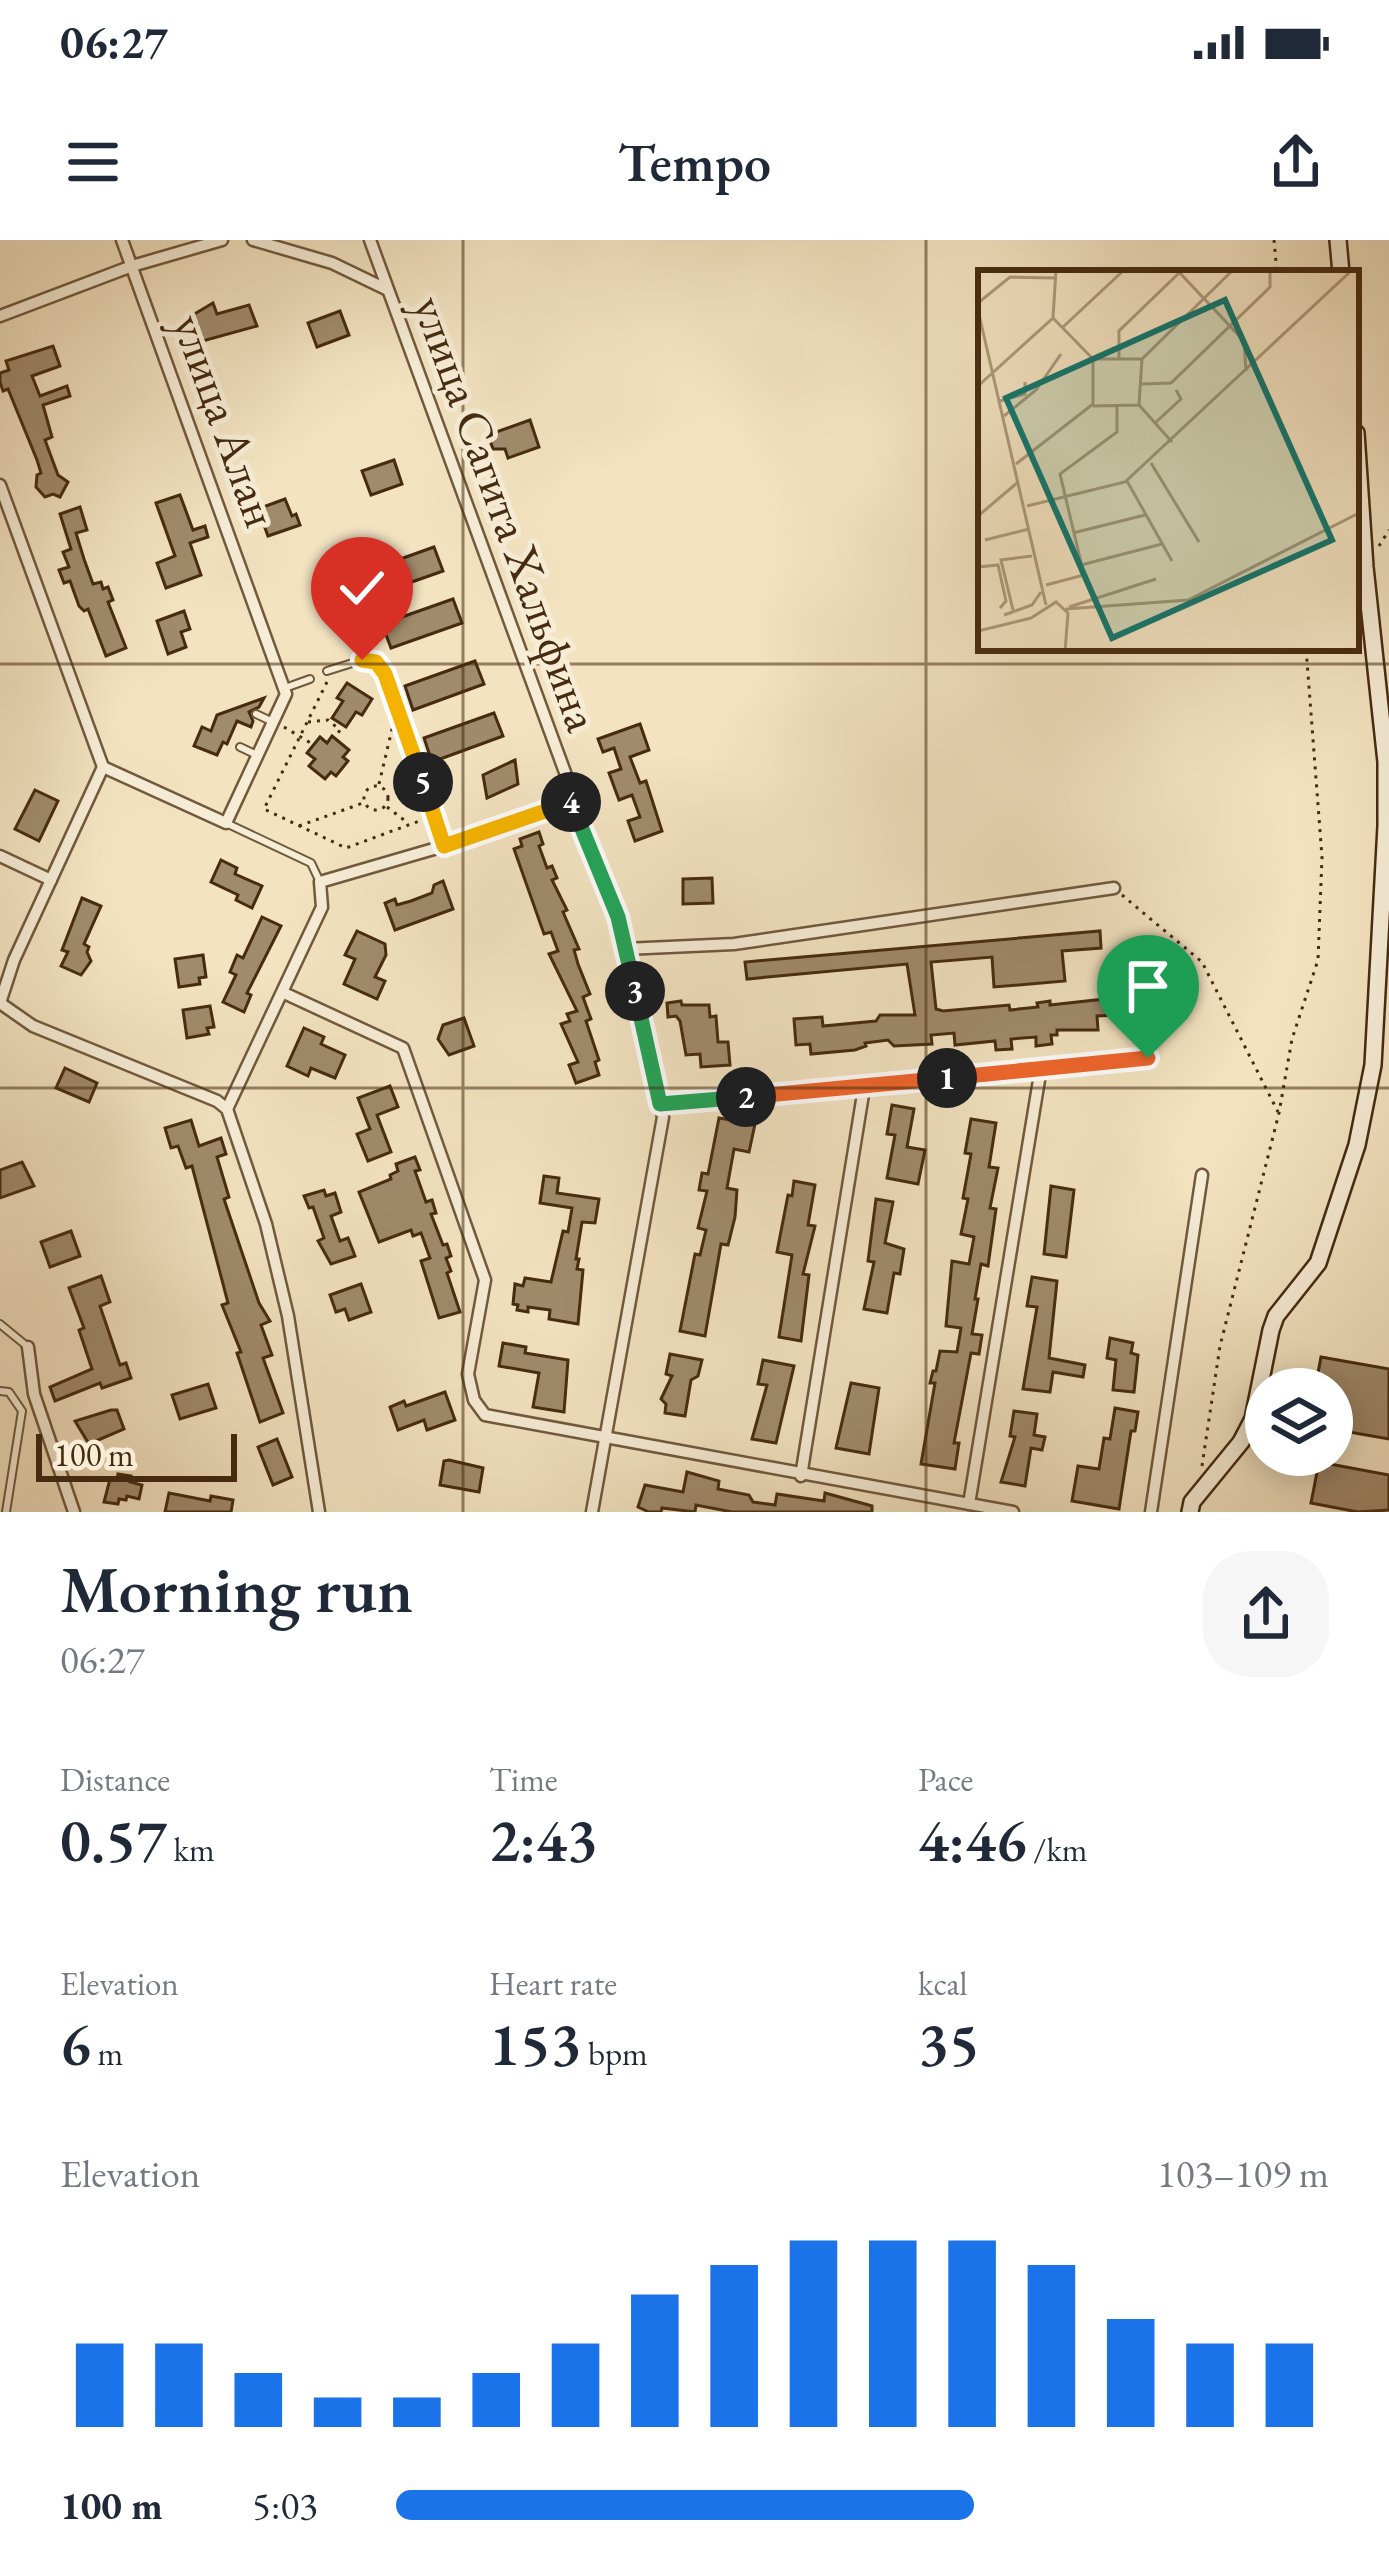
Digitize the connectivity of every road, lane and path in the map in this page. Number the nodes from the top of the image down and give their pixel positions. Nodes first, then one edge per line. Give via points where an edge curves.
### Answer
1 (122, 240) edge
2 (222, 240) edge
3 (253, 240) edge
4 (370, 240) edge
5 (1274, 240) edge
6 (1338, 240) edge
7 (132, 266) junction
8 (1276, 270) edge
9 (1341, 270) edge
10 (388, 290) junction
11 (0, 316) edge
12 (1359, 475) edge
13 (0, 484) edge
14 (1306, 651) edge
15 (331, 670) joint
16 (310, 679) dead end
17 (285, 688) junction
18 (256, 714) dead end
19 (402, 721) junction
20 (273, 722) junction
21 (307, 722) junction
22 (300, 735) junction
23 (336, 736) dead end
24 (314, 745) dead end
25 (240, 747) dead end
26 (257, 755) junction
27 (103, 767) junction
28 (378, 786) junction
29 (573, 802) junction
30 (364, 803) junction
31 (386, 806) junction
32 (435, 816) junction
33 (226, 823) junction
34 (410, 825) junction
35 (299, 826) junction
36 (444, 846) junction
37 (0, 856) edge
38 (51, 880) junction
39 (320, 881) junction
40 (1114, 888) joint
41 (625, 949) junction
42 (284, 993) junction
43 (0, 1003) edge
44 (1148, 1058) dead end
45 (1041, 1068) junction
46 (864, 1088) junction
47 (660, 1104) junction
48 (227, 1109) junction
49 (1279, 1113) junction
50 (1202, 1175) dead end
51 (0, 1324) edge
52 (28, 1347) joint
53 (0, 1391) edge
54 (606, 1440) junction
55 (801, 1476) junction
56 (969, 1504) junction
57 (1191, 1507) edge
58 (6, 1512) edge
59 (74, 1512) edge
60 (319, 1512) edge
61 (592, 1512) edge
62 (1013, 1512) edge
63 (1151, 1512) edge

1 - 7 street, улица Алан
2 - 7 street
3 - 10 street
4 - 10 street, улица Сагита Хальфина
5 - 8 path
6 - 9 street
7 - 11 street
7 - 17 street, улица Алан
10 - 29 street, улица Сагита Хальфина
12 - 57 street via 1386,763 1369,1100 1318,1263 1276,1316 1253,1419
13 - 27 street
14 - 49 path via 1322,857 1318,960
15 - 19 lane via 376,662
15 - 21 path
16 - 17 lane
17 - 20 street
18 - 20 lane
19 - 28 path via 390,726
19 - 32 lane
20 - 22 path
20 - 26 street
21 - 22 path
21 - 23 path via 328,720 340,730
22 - 24 path
22 - 35 path via 264,809
25 - 26 lane
26 - 33 street
27 - 33 street
27 - 38 street
28 - 30 path via 366,791
28 - 31 path via 387,792
29 - 36 street
29 - 41 street, улица Сагита Хальфина
30 - 31 path
30 - 35 path
31 - 34 path
32 - 34 path
32 - 36 lane
33 - 39 lane via 311,862
34 - 35 path via 346,848
36 - 39 street
37 - 38 street
38 - 43 street
39 - 42 street via 322,907
40 - 41 street via 734,944
40 - 49 path via 1202,962
41 - 47 street, улица Сагита Хальфина
42 - 48 street
42 - 54 street via 403,1048 485,1280 468,1374 474,1400 485,1415
43 - 48 street via 33,1026
44 - 45 street
45 - 46 street
45 - 56 street
46 - 47 street
46 - 55 street
47 - 54 street, улица Сагита Хальфина via 659,1152
48 - 60 street via 282,1293
49 - 57 path via 1220,1346
50 - 63 street
51 - 52 lane
52 - 59 street via 34,1394
53 - 58 lane via 22,1411
54 - 55 street
54 - 61 street, улица Сагита Хальфина
55 - 56 street
56 - 62 street

